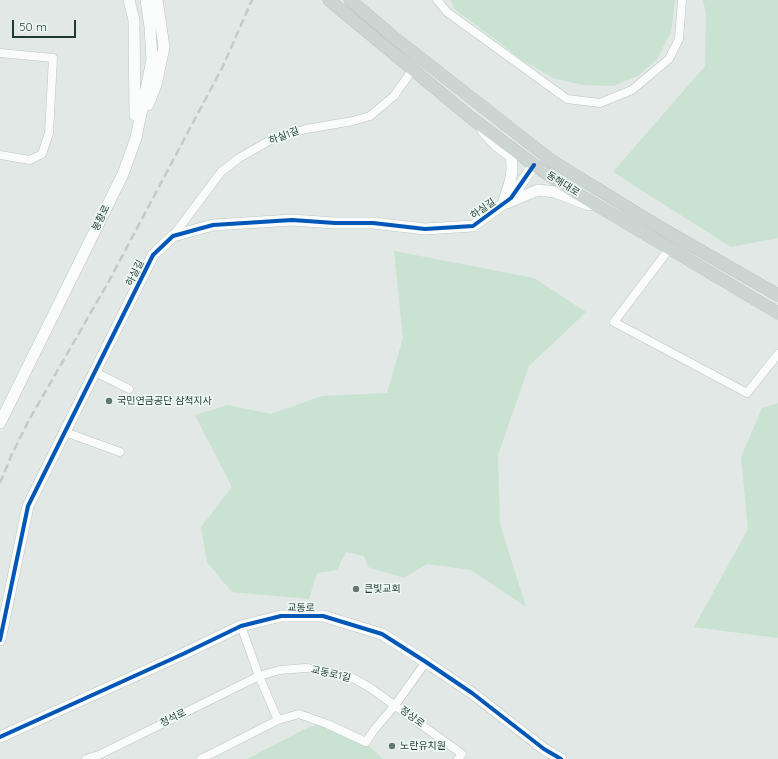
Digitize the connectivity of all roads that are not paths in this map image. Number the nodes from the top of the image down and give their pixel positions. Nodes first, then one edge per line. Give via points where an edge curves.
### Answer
1 (129, 0) edge
2 (146, 0) edge
3 (157, 0) edge
4 (329, 0) edge
5 (350, 0) edge
6 (437, 0) edge
7 (682, 0) edge
8 (0, 52) edge
9 (413, 69) junction
10 (470, 117) junction
11 (136, 138) junction
12 (541, 154) junction
13 (0, 155) edge
14 (534, 165) junction
15 (503, 204) junction
16 (630, 224) junction
17 (172, 236) junction
18 (670, 248) junction
19 (778, 296) edge
20 (778, 313) edge
21 (778, 354) edge
22 (95, 372) junction
23 (129, 388) dead end
24 (0, 423) edge
25 (65, 432) junction
26 (120, 452) dead end
27 (241, 626) junction
28 (0, 640) edge
29 (426, 662) junction
30 (259, 676) junction
31 (395, 705) junction
32 (278, 720) junction
33 (0, 737) edge
34 (547, 755) edge
35 (100, 757) edge
36 (86, 759) edge
37 (201, 759) edge
38 (458, 759) edge
39 (561, 759) edge

1 - 11 street via 134,20
2 - 11 street, 봉황로 via 152,60
3 - 11 street via 164,46 156,85
4 - 9 main road, 동해대로
5 - 12 main road, 동해대로
6 - 7 street via 447,12 567,99 600,103 632,90 669,59 679,38
8 - 13 street via 53,58 50,133 42,154 30,160
9 - 10 main road, 동해대로
9 - 17 street, 하실1길 via 394,96 370,116 306,128 274,138 238,158 221,172
10 - 14 main road, 동해대로
10 - 15 street via 496,145 511,156 511,182
11 - 24 street, 봉황로 via 123,174
12 - 14 main road
12 - 19 main road, 동해대로
14 - 15 street, 하실길 via 511,198
14 - 16 main road, 동해대로
15 - 16 street via 538,190 555,192 585,203 609,218
15 - 17 street, 하실길 via 473,226 424,229 374,223 292,220 213,225
16 - 18 main road, 동해대로
17 - 22 street, 하실길 via 153,256
18 - 20 main road, 동해대로
18 - 21 street via 614,322 747,392
22 - 23 street
22 - 25 street, 하실길
25 - 26 street
25 - 28 street, 하실길 via 28,506
27 - 29 street, 교동로 via 281,616 323,616 382,634
27 - 30 street
27 - 33 street, 교동로
29 - 31 street
29 - 34 street, 교동로 via 472,693
30 - 31 street, 교동로1길 via 280,670 324,670 351,677
30 - 32 street
30 - 35 street, 청석로
31 - 32 street via 366,742 299,714
31 - 38 street, 정상로 via 462,754
32 - 37 street
34 - 39 street, 교동로
35 - 36 street, 청석로

